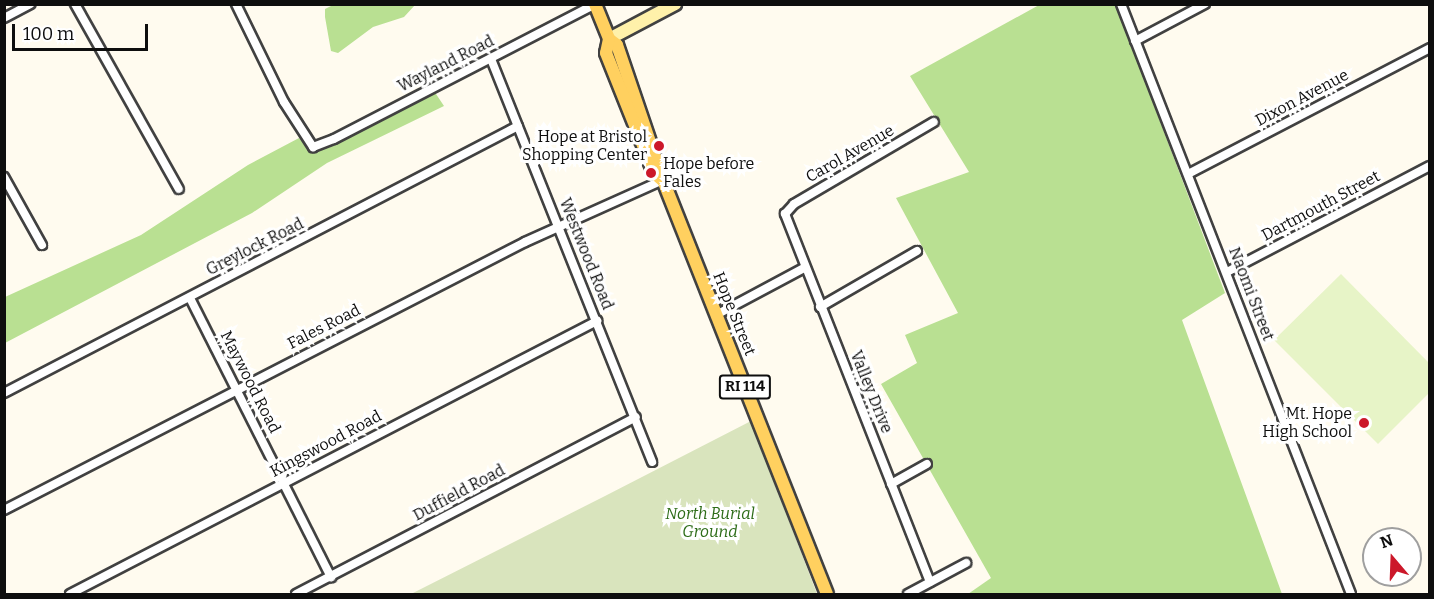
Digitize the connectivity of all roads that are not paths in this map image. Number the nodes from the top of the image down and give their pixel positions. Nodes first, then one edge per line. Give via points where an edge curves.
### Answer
1 (30, 4) edge
2 (75, 4) edge
3 (236, 4) edge
4 (595, 4) edge
5 (675, 4) edge
6 (1121, 4) edge
7 (1205, 4) edge
8 (4, 18) edge
9 (609, 39) junction
10 (1135, 41) junction
11 (1430, 48) edge
12 (491, 59) junction
13 (934, 122) dead end
14 (518, 126) junction
15 (1430, 166) edge
16 (1188, 174) junction
17 (4, 177) edge
18 (663, 180) junction
19 (179, 189) dead end
20 (785, 214) joint
21 (558, 226) junction
22 (42, 245) dead end
23 (917, 251) dead end
24 (804, 268) junction
25 (1227, 272) junction
26 (190, 298) junction
27 (820, 307) junction
28 (716, 315) junction
29 (597, 321) junction
30 (238, 390) junction
31 (4, 393) edge
32 (636, 417) junction
33 (652, 462) dead end
34 (927, 464) dead end
35 (285, 482) junction
36 (891, 484) junction
37 (4, 510) edge
38 (966, 563) dead end
39 (331, 577) junction
40 (930, 582) junction
41 (69, 594) edge
42 (296, 594) edge
43 (827, 594) edge
44 (908, 594) edge
45 (1351, 594) edge

1 - 8 street
2 - 19 street
3 - 12 street, Wayland Road via 310,145 334,139
4 - 9 main road, Hope Street / RI 114
4 - 12 street, Wayland Road
5 - 9 main road
6 - 10 street, Naomi Street
7 - 10 street
9 - 18 main road, Hope Street / RI 114 via 606,53 654,173
10 - 16 street, Naomi Street
11 - 16 street, Dixon Avenue
12 - 14 street, Westwood Road
13 - 20 street, Carol Avenue via 794,204
14 - 21 street, Westwood Road
14 - 26 street, Greylock Road
15 - 25 street, Dartmouth Street
16 - 25 street, Naomi Street
17 - 22 street
18 - 21 street, Fales Road
18 - 28 main road, Hope Street / RI 114
20 - 24 street, Valley Drive
21 - 29 street, Westwood Road
21 - 30 street, Fales Road
23 - 27 street
24 - 27 street, Valley Drive
24 - 28 street
25 - 45 street, Naomi Street
26 - 30 street, Maywood Road
26 - 31 street, Greylock Road
27 - 36 street, Valley Drive
28 - 43 main road, Hope Street / RI 114
29 - 32 street, Westwood Road
29 - 35 street, Kingswood Road
30 - 35 street, Maywood Road
30 - 37 street, Fales Road
32 - 33 street, Westwood Road
32 - 39 street, Duffield Road
34 - 36 street
35 - 39 street, Maywood Road
35 - 41 street, Kingswood Road
36 - 40 street, Valley Drive
38 - 40 street
39 - 42 street, Duffield Road
40 - 44 street

